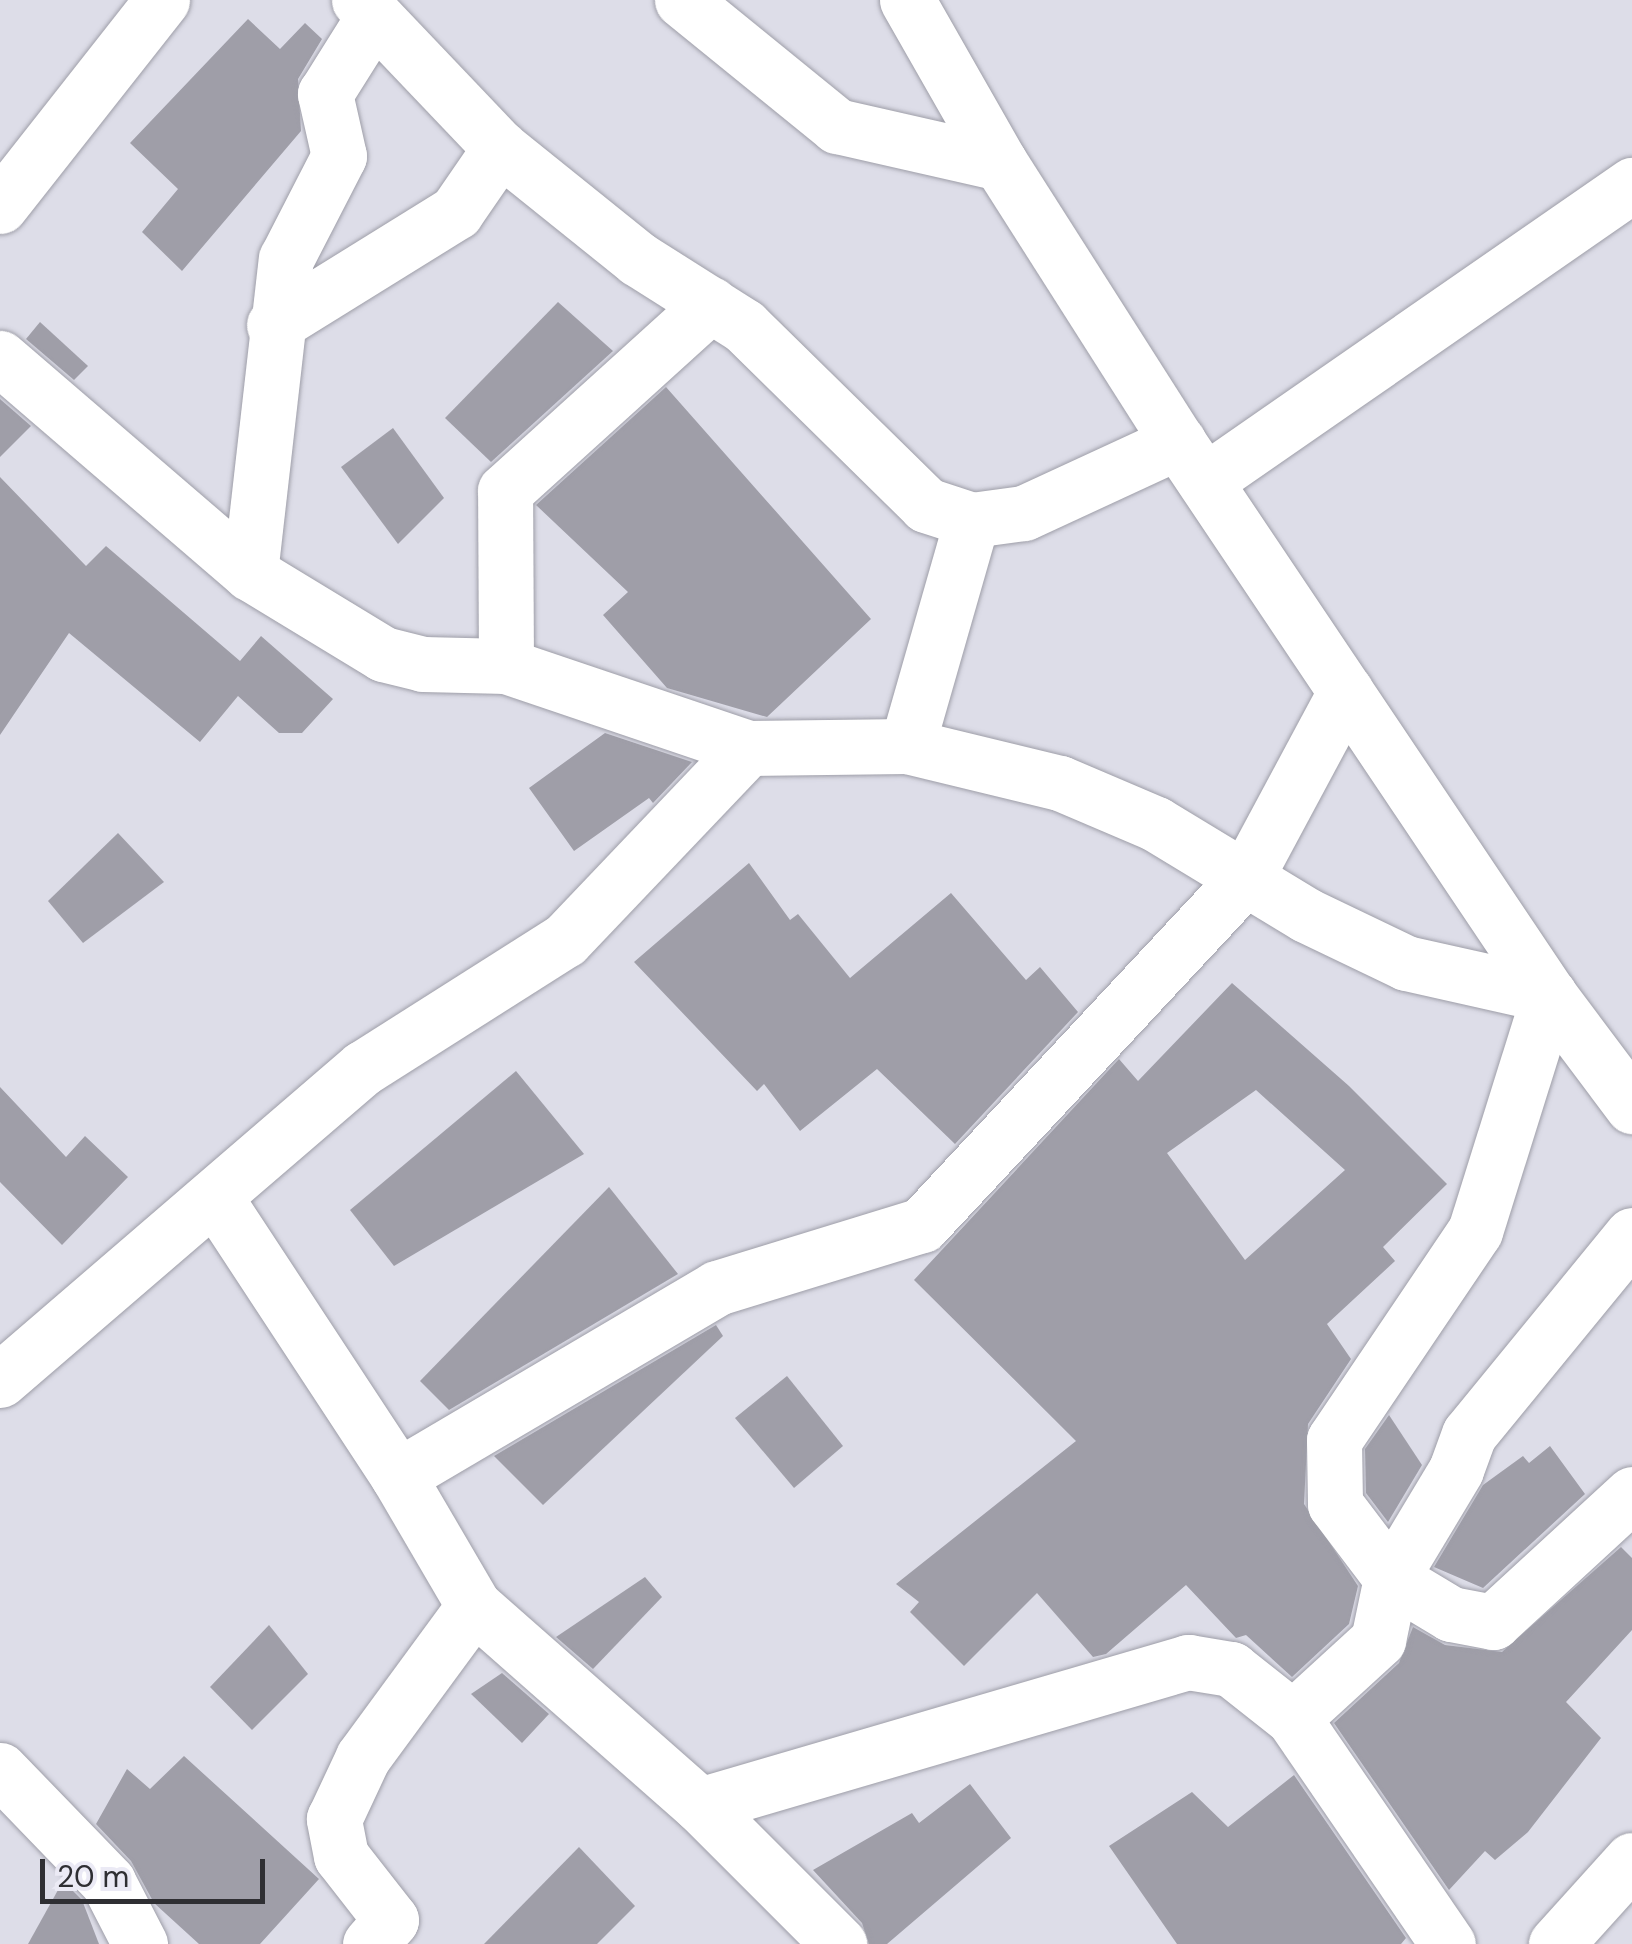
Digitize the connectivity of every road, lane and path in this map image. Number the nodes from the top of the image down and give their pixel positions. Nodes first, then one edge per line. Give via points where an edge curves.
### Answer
1 (162, 0) edge
2 (682, 0) edge
3 (907, 0) edge
4 (366, 8) edge
5 (500, 148) junction
6 (1000, 163) junction
7 (1632, 185) edge
8 (0, 206) edge
9 (711, 304) junction
10 (274, 325) junction
11 (0, 358) edge
12 (1192, 462) junction
13 (972, 520) junction
14 (250, 573) junction
15 (506, 666) junction
16 (1346, 691) junction
17 (906, 746) junction
18 (748, 748) junction
19 (1246, 879) junction
20 (1549, 996) junction
21 (1632, 1106) edge
22 (216, 1199) junction
23 (1632, 1234) edge
24 (0, 1380) edge
25 (398, 1476) junction
26 (1632, 1494) edge
27 (1391, 1578) junction
28 (474, 1606) junction
29 (1293, 1718) junction
30 (0, 1770) edge
31 (700, 1805) junction
32 (1632, 1860) edge
33 (140, 1944) edge
34 (370, 1944) edge
35 (839, 1944) edge
36 (1448, 1944) edge
37 (1556, 1944) edge

1 - 8 street
2 - 6 street via 837,126
3 - 6 street
4 - 5 street
4 - 10 street via 325,94 339,156 286,259
5 - 9 street via 638,259
5 - 10 street via 456,212
6 - 12 street
7 - 12 street
9 - 13 street via 792,368 926,505
9 - 15 street via 505,491
10 - 14 street
11 - 14 street
12 - 13 street via 1024,513
12 - 16 street
13 - 17 street
14 - 15 street via 383,654 423,664
15 - 18 street
16 - 19 street
16 - 20 street
17 - 18 street
17 - 19 street via 1060,783 1156,824
18 - 22 street via 565,940 363,1068
19 - 20 street via 1406,963
19 - 25 street via 922,1225 716,1288
20 - 21 street
20 - 27 street via 1475,1230 1334,1440 1335,1504
22 - 24 street
22 - 25 street
23 - 27 street via 1469,1434 1456,1470
25 - 28 street
26 - 27 street via 1493,1622 1451,1614
27 - 29 street via 1378,1640
28 - 31 street
28 - 34 street via 364,1757 334,1818 341,1856 392,1920
29 - 31 street via 1230,1669 1188,1662
29 - 36 street
30 - 33 street via 108,1882
31 - 35 street
32 - 37 street

